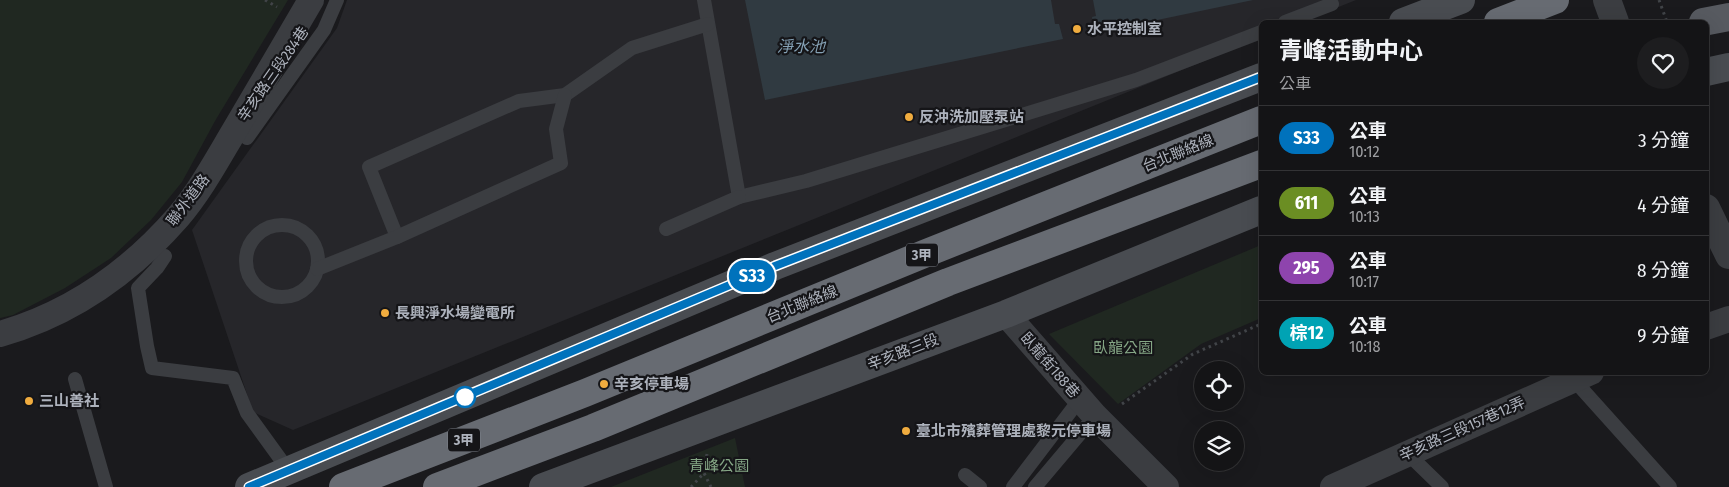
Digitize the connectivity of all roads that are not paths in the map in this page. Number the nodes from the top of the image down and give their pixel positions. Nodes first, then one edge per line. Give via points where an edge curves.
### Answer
1 (311, 0) edge
2 (337, 0) edge
3 (704, 0) edge
4 (1461, 0) edge
5 (1555, 0) edge
6 (1607, 0) edge
7 (1332, 4) dead end
8 (1729, 17) edge
9 (1290, 20) edge
10 (1408, 20) edge
11 (1503, 20) edge
12 (1614, 20) edge
13 (1709, 21) edge
14 (708, 24) junction
15 (1259, 33) edge
16 (1729, 67) edge
17 (1709, 71) edge
18 (1259, 79) edge
19 (565, 95) junction
20 (1259, 121) edge
21 (247, 138) dead end
22 (1259, 165) edge
23 (739, 197) junction
24 (1259, 211) edge
25 (1709, 214) edge
26 (666, 229) dead end
27 (397, 236) junction
28 (1729, 255) edge
29 (165, 256) dead end
30 (317, 270) junction
31 (1006, 314) junction
32 (1729, 318) edge
33 (1709, 326) edge
34 (0, 334) edge
35 (1582, 376) edge
36 (75, 379) dead end
37 (1087, 407) junction
38 (1407, 453) junction
39 (289, 471) junction
40 (965, 475) dead end
41 (106, 487) edge
42 (249, 487) edge
43 (343, 487) edge
44 (437, 487) edge
45 (542, 487) edge
46 (980, 487) edge
47 (1013, 487) edge
48 (1035, 487) edge
49 (1166, 487) edge
50 (1333, 487) edge
51 (1442, 487) edge
52 (1670, 487) edge

1 - 34 street, 聯外道路 via 210,171 178,216 138,258 102,286 67,308
2 - 21 lane, 辛亥路三段284巷 via 324,30
3 - 14 lane
4 - 10 main road
5 - 11 highway
6 - 12 street
7 - 9 lane
8 - 13 main road
14 - 19 lane via 632,48
14 - 23 lane
15 - 23 lane via 1136,80 806,181
16 - 17 main road
18 - 39 main road via 775,266
19 - 27 lane via 556,129 561,163
19 - 27 lane via 520,101 369,166
20 - 43 highway, 台北聯絡線 / 3甲
22 - 44 highway, 3甲 via 948,282 593,428
23 - 26 lane
24 - 31 main road, 辛亥路三段
25 - 28 street
27 - 30 lane
29 - 39 lane via 138,288 152,368 233,378 247,413
30 - 30 lane via 318,259 312,243 291,226 269,228 259,233 247,254 246,266 257,288 280,298 303,290
31 - 37 street, 臥龍街188巷
31 - 45 main road, 辛亥路三段
32 - 33 street
35 - 38 street, 辛亥路三段157巷12弄
35 - 52 lane
36 - 41 lane
37 - 47 lane
37 - 48 lane
37 - 49 street, 臥龍街188巷
38 - 50 street, 辛亥路三段157巷12弄
38 - 51 lane
39 - 42 main road
40 - 46 lane

